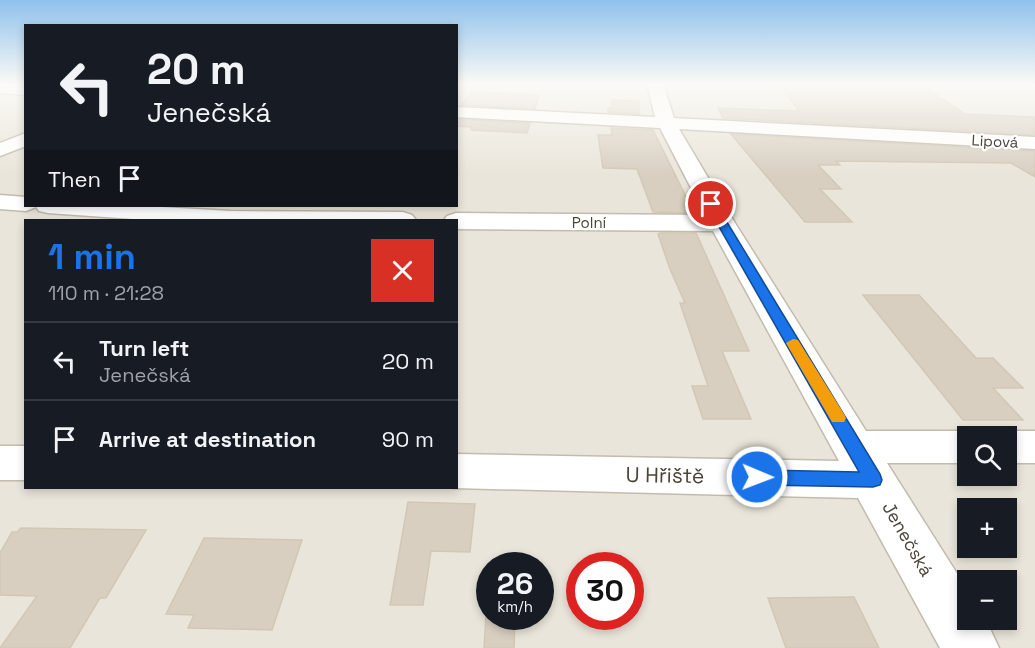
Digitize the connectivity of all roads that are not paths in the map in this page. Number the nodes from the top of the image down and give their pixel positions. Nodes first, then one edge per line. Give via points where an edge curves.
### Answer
1 (499, 114) edge
2 (664, 114) edge
3 (666, 123) junction
4 (24, 140) edge
5 (1035, 143) edge
6 (0, 150) edge
7 (0, 202) edge
8 (24, 204) edge
9 (62, 207) edge
10 (230, 219) edge
11 (458, 221) edge
12 (722, 223) junction
13 (1017, 447) edge
14 (1035, 447) edge
15 (957, 449) edge
16 (0, 463) edge
17 (24, 463) edge
18 (864, 463) junction
19 (458, 471) edge
20 (971, 648) edge

1 - 3 street, Lipová
2 - 3 street, Jenečská
3 - 5 street, Lipová
3 - 12 street, Jenečská
4 - 6 street
7 - 8 street
9 - 10 street
11 - 12 street, Polní
12 - 18 street, Jenečská
13 - 14 street
15 - 18 street, U Hřiště
16 - 17 street
18 - 19 street, U Hřiště
18 - 20 street, Jenečská

